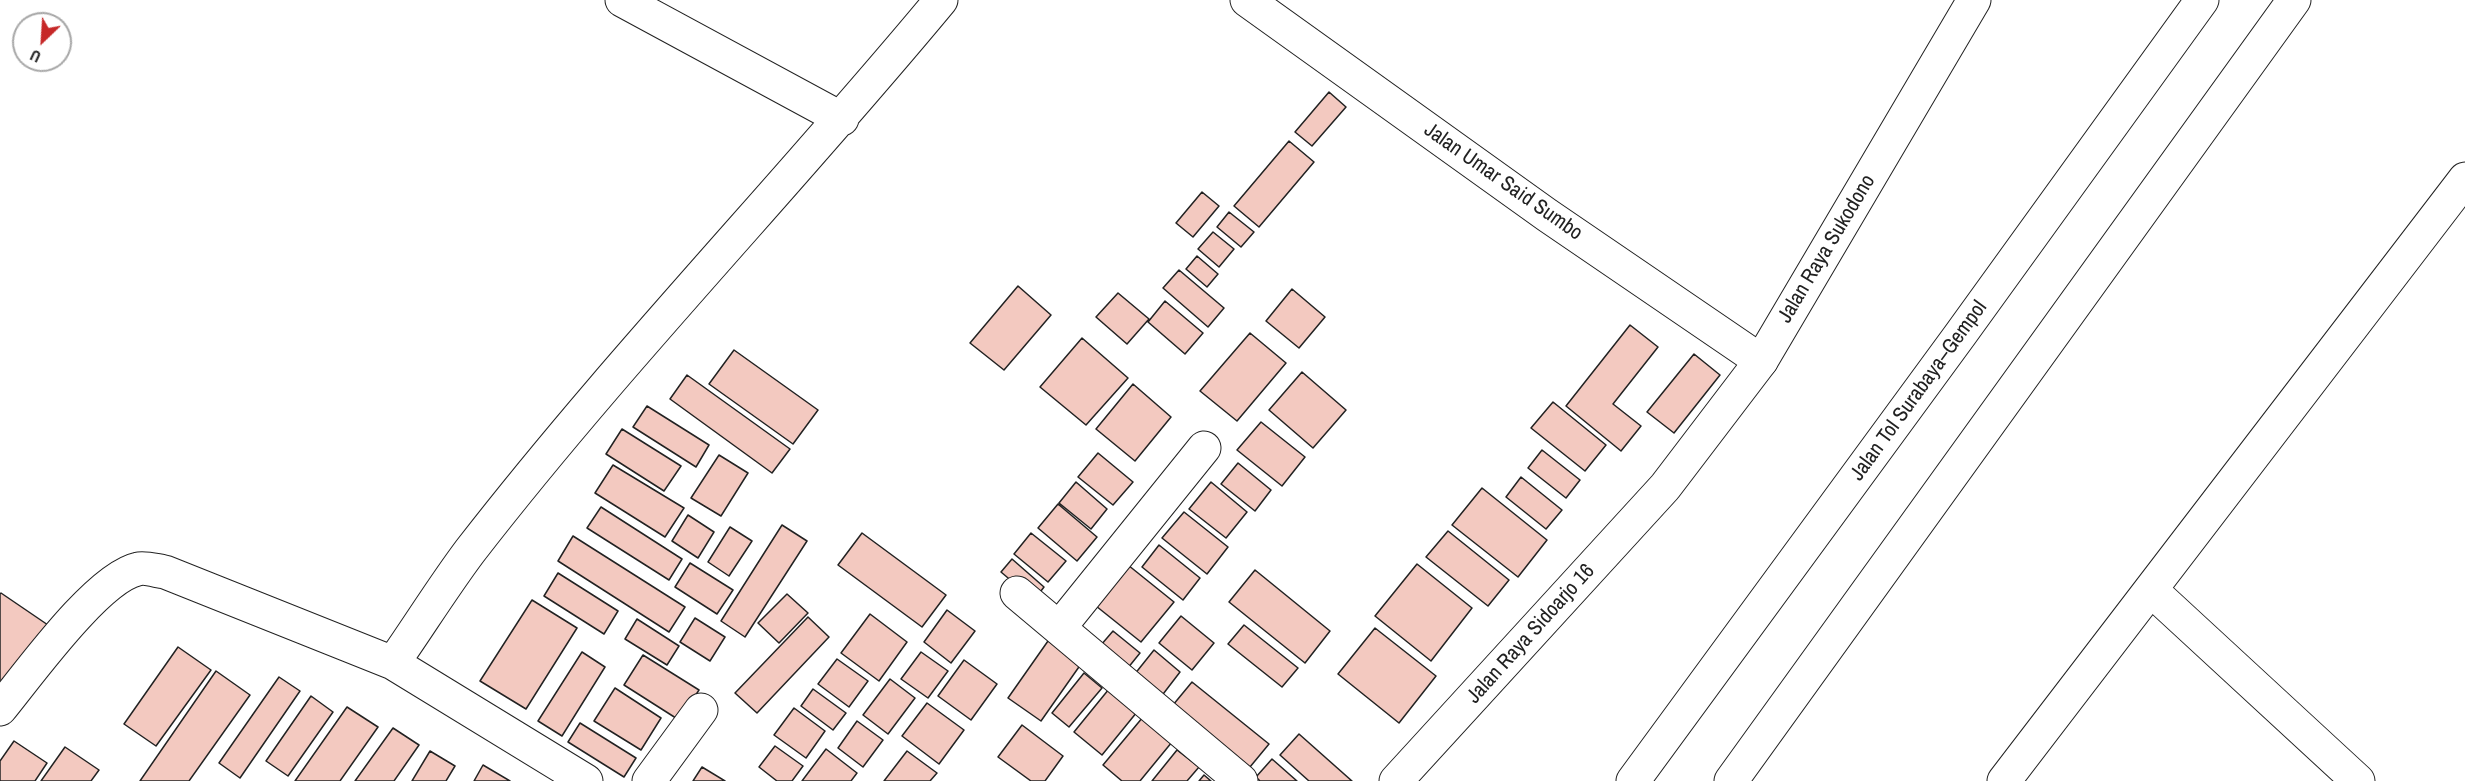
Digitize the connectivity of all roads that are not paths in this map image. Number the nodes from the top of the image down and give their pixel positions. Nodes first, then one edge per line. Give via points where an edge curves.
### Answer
1 (622, 0) edge
2 (941, 0) edge
3 (1247, 0) edge
4 (1974, 0) edge
5 (2202, 0) edge
6 (2294, 0) edge
7 (842, 119) junction
8 (2465, 178) edge
9 (1761, 361) junction
10 (1204, 448) dead end
11 (1665, 487) joint
12 (2151, 590) junction
13 (1017, 593) dead end
14 (1059, 628) junction
15 (393, 663) junction
16 (0, 709) edge
17 (701, 710) dead end
18 (586, 781) edge
19 (649, 781) edge
20 (1241, 781) edge
21 (1396, 781) edge
22 (1633, 781) edge
23 (1731, 781) edge
24 (2004, 781) edge
25 (2358, 781) edge

1 - 7 main road
2 - 7 main road
3 - 9 main road, Jalan Umar Said Sumbo via 1593,247
4 - 9 main road, Jalan Raya Sukodono
5 - 22 main road, Jalan Tol Surabaya–Gempol
6 - 23 main road
7 - 15 main road via 591,404 469,552
8 - 12 main road
9 - 11 main road, Jalan Raya Sukodono
10 - 14 main road
11 - 21 main road, Jalan Raya Sidoarjo 16
12 - 24 main road
12 - 25 main road
13 - 14 main road
14 - 20 main road
15 - 16 main road via 165,572 139,568 114,579 69,624
15 - 18 main road
17 - 19 main road

